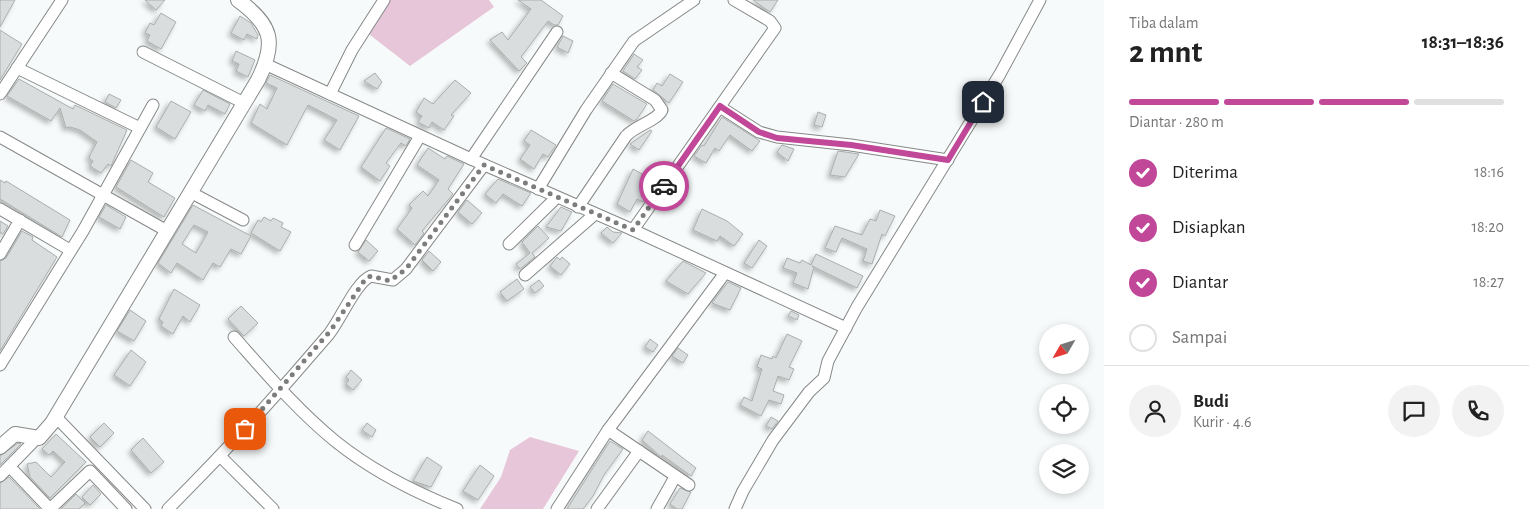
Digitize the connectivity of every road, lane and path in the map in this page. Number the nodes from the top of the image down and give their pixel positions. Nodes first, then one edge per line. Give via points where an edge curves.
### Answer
1 (62, 0) edge
2 (238, 0) edge
3 (384, 0) edge
4 (694, 0) edge
5 (734, 0) edge
6 (1040, 0) edge
7 (557, 32) dead end
8 (143, 52) dead end
9 (265, 64) junction
10 (17, 68) junction
11 (611, 73) junction
12 (0, 94) edge
13 (330, 94) junction
14 (244, 103) junction
15 (153, 104) dead end
16 (720, 106) junction
17 (140, 128) junction
18 (420, 136) junction
19 (0, 137) edge
20 (471, 159) junction
21 (948, 160) junction
22 (484, 165) junction
23 (538, 189) junction
24 (190, 192) junction
25 (102, 196) junction
26 (556, 198) junction
27 (578, 207) junction
28 (0, 209) edge
29 (595, 214) junction
30 (20, 220) junction
31 (243, 220) dead end
32 (633, 230) junction
33 (168, 232) junction
34 (509, 244) dead end
35 (355, 245) dead end
36 (70, 250) junction
37 (0, 254) edge
38 (726, 272) junction
39 (525, 276) dead end
40 (846, 328) junction
41 (234, 337) dead end
42 (0, 364) edge
43 (280, 390) junction
44 (56, 417) junction
45 (608, 430) junction
46 (37, 438) junction
47 (0, 447) edge
48 (639, 451) junction
49 (220, 456) junction
50 (10, 467) junction
51 (0, 476) edge
52 (675, 477) junction
53 (689, 485) dead end
54 (46, 508) edge
55 (126, 509) edge
56 (145, 509) edge
57 (168, 509) edge
58 (273, 509) edge
59 (457, 509) edge
60 (557, 509) edge
61 (597, 509) edge
62 (657, 509) edge
63 (735, 509) edge

1 - 10 street
2 - 9 street via 255,14 269,34 270,50
3 - 13 street via 361,34
4 - 11 street via 639,36
5 - 16 street via 770,21 775,28
6 - 21 street
7 - 20 street
8 - 14 street
9 - 13 street
9 - 14 street
10 - 12 street
10 - 17 street
11 - 23 street
11 - 27 street via 656,100 662,110 657,117 640,124 626,136
13 - 18 street
14 - 24 street
15 - 17 street
16 - 21 street via 759,132 777,138
16 - 32 street
17 - 25 street
18 - 20 street
18 - 35 street
19 - 25 street
20 - 22 street
21 - 40 street
22 - 23 street
22 - 43 street via 406,269 390,281 371,276 366,278 331,330
23 - 26 street
24 - 31 street
24 - 33 street
25 - 33 street
25 - 36 street
26 - 27 street
26 - 34 street
27 - 29 street
28 - 30 street
29 - 32 street
29 - 39 street
30 - 36 street
30 - 37 street
32 - 38 street
33 - 44 street
36 - 42 street
38 - 40 street
38 - 45 street
40 - 63 street via 828,361 824,378 782,427
41 - 43 street
43 - 49 street
43 - 59 street via 333,440 360,460 426,497
44 - 46 street
44 - 56 street
45 - 48 street
45 - 60 street
46 - 47 street via 15,434
46 - 50 street
48 - 52 street
48 - 61 street
49 - 57 street
49 - 58 street
50 - 51 street
50 - 54 street
52 - 53 street
52 - 62 street
54 - 55 street via 90,471

